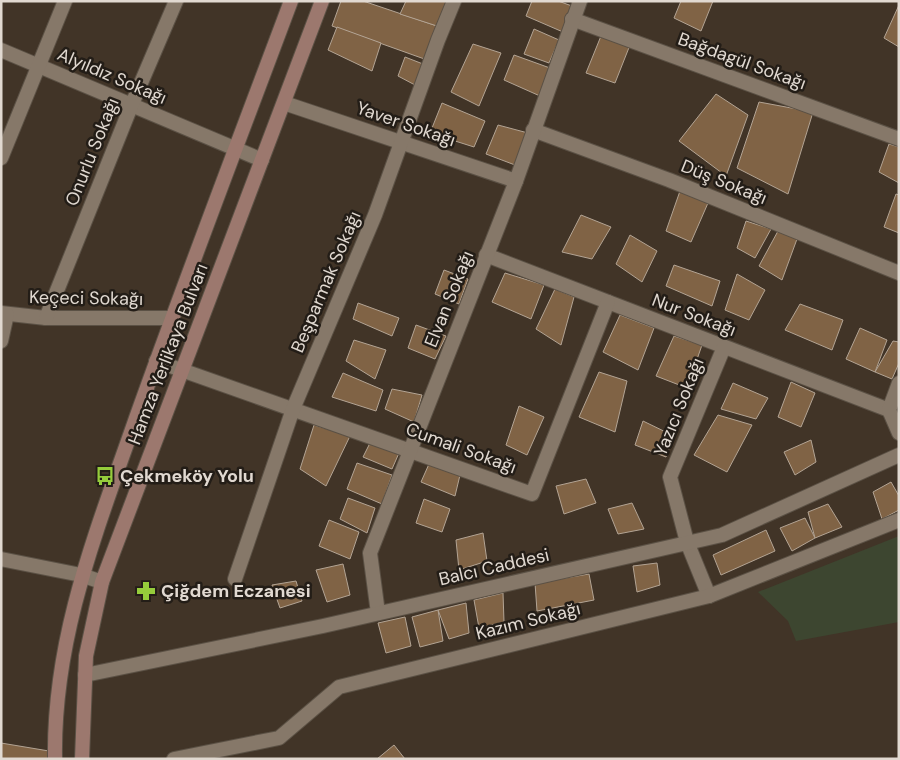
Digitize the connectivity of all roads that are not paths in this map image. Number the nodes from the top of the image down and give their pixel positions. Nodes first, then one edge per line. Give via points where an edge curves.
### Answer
1 (66, 1) edge
2 (176, 1) edge
3 (291, 1) edge
4 (322, 1) edge
5 (454, 1) edge
6 (580, 1) edge
7 (572, 19) junction
8 (1, 50) edge
9 (38, 66) junction
10 (284, 103) junction
11 (132, 104) junction
12 (534, 130) junction
13 (899, 139) edge
14 (401, 142) junction
15 (236, 150) junction
16 (1, 158) edge
17 (262, 160) junction
18 (516, 181) junction
19 (486, 256) junction
20 (899, 273) edge
21 (608, 302) junction
22 (4, 314) edge
23 (46, 318) junction
24 (171, 318) junction
25 (1, 341) edge
26 (724, 347) junction
27 (156, 361) junction
28 (182, 372) junction
29 (899, 383) edge
30 (293, 408) junction
31 (889, 410) junction
32 (899, 433) edge
33 (410, 450) junction
34 (899, 455) edge
35 (899, 520) edge
36 (687, 542) junction
37 (1, 559) edge
38 (81, 575) junction
39 (235, 579) dead end
40 (102, 582) junction
41 (709, 596) junction
42 (378, 613) junction
43 (85, 675) junction
44 (55, 759) edge
45 (82, 759) edge
46 (174, 759) edge

1 - 9 street
2 - 11 street, Onurlu Sokağı
3 - 15 main road, Hamza Yerlikaya Bulvarı
4 - 10 main road, Hamza Yerlikaya Bulvarı
5 - 14 street, Beşparmak Sokağı
6 - 7 street, Elvan Sokağı
7 - 12 street, Elvan Sokağı
7 - 13 street, Bağdagül Sokağı
8 - 9 street, Alyıldız Sokağı
9 - 11 street, Alyıldız Sokağı
9 - 16 street
10 - 14 street, Yaver Sokağı
10 - 17 main road, Hamza Yerlikaya Bulvarı
11 - 15 street, Alyıldız Sokağı
11 - 23 street, Onurlu Sokağı
12 - 18 street, Elvan Sokağı
12 - 20 street, Düş Sokağı via 669,180
14 - 18 street, Yaver Sokağı
14 - 30 street, Beşparmak Sokağı via 375,215
15 - 17 street, Alyıldız Sokağı
15 - 24 main road, Hamza Yerlikaya Bulvarı
17 - 28 main road, Hamza Yerlikaya Bulvarı
18 - 19 street, Elvan Sokağı
19 - 21 street, Nur Sokağı
19 - 33 street, Elvan Sokağı
21 - 26 street, Nur Sokağı
21 - 33 street, Cumali Sokağı via 532,494
22 - 23 street, Keçeci Sokağı
22 - 25 street
23 - 24 street, Keçeci Sokağı
24 - 27 main road, Hamza Yerlikaya Bulvarı
26 - 31 street, Nur Sokağı
26 - 36 street, Yazıcı Sokağı via 670,477
27 - 28 street, Cumali Sokağı
27 - 38 main road, Hamza Yerlikaya Bulvarı
28 - 30 street, Cumali Sokağı
28 - 40 main road, Hamza Yerlikaya Bulvarı
29 - 31 street
30 - 33 street, Cumali Sokağı
30 - 39 street, Beşparmak Sokağı
31 - 32 street
33 - 42 street, Elvan Sokağı via 370,553
34 - 36 street, Balcı Caddesi via 722,535
35 - 41 street, Kazım Sokağı
36 - 41 street, Yazıcı Sokağı
36 - 42 street, Balcı Caddesi
37 - 38 street
38 - 40 street
38 - 44 main road, Hamza Yerlikaya Bulvarı via 63,655
40 - 43 main road, Hamza Yerlikaya Bulvarı
41 - 46 street, Kazım Sokağı via 339,687 279,738
42 - 43 street, Balcı Caddesi
43 - 45 main road, Hamza Yerlikaya Bulvarı

